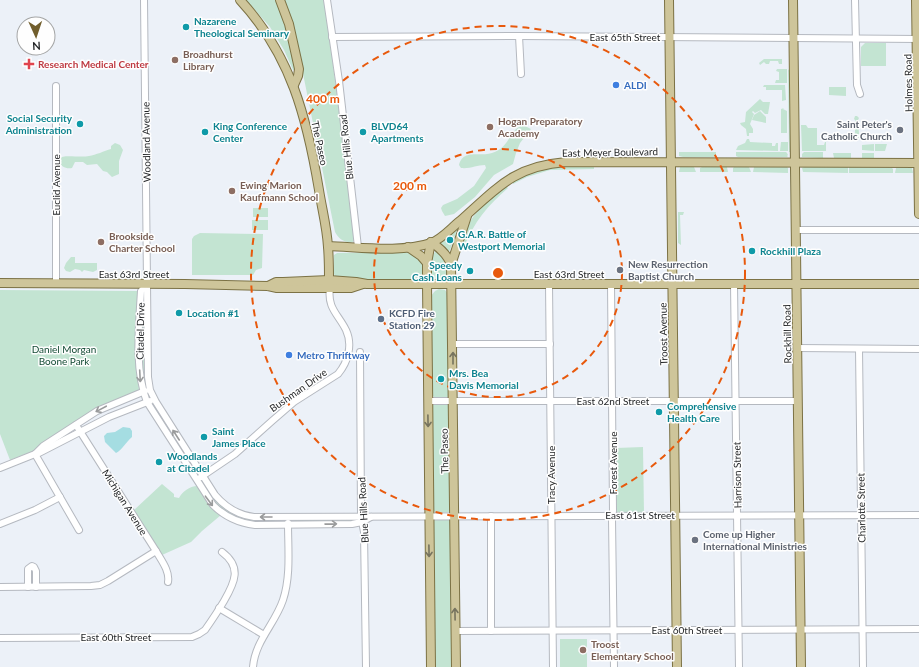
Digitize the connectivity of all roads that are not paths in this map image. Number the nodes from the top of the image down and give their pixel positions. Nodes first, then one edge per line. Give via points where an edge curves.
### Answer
1 (144, 0) edge
2 (240, 0) edge
3 (280, 0) edge
4 (327, 0) edge
5 (669, 0) edge
6 (793, 0) edge
7 (855, 0) edge
8 (916, 0) edge
9 (520, 36) junction
10 (332, 37) junction
11 (670, 37) junction
12 (793, 39) junction
13 (856, 39) junction
14 (918, 39) edge
15 (521, 74) dead end
16 (294, 85) junction
17 (56, 86) dead end
18 (860, 94) dead end
19 (919, 101) edge
20 (670, 162) junction
21 (795, 162) junction
22 (919, 163) edge
23 (468, 213) junction
24 (919, 214) edge
25 (796, 230) junction
26 (919, 230) edge
27 (431, 242) junction
28 (328, 246) junction
29 (358, 247) junction
30 (408, 247) junction
31 (427, 263) junction
32 (451, 264) junction
33 (0, 283) edge
34 (56, 283) junction
35 (148, 284) junction
36 (329, 284) junction
37 (427, 284) junction
38 (452, 284) junction
39 (549, 284) junction
40 (611, 284) junction
41 (672, 284) junction
42 (734, 284) junction
43 (797, 284) junction
44 (919, 284) edge
45 (268, 286) junction
46 (453, 344) junction
47 (550, 344) junction
48 (798, 348) junction
49 (859, 348) junction
50 (919, 349) edge
51 (360, 352) dead end
52 (150, 390) junction
53 (143, 392) junction
54 (154, 399) junction
55 (428, 401) junction
56 (551, 401) junction
57 (613, 401) junction
58 (673, 401) junction
59 (736, 401) junction
60 (798, 401) junction
61 (147, 402) junction
62 (453, 402) junction
63 (76, 425) junction
64 (81, 432) junction
65 (35, 454) junction
66 (0, 468) edge
67 (203, 476) junction
68 (196, 481) junction
69 (60, 497) junction
70 (675, 515) junction
71 (738, 515) junction
72 (799, 515) junction
73 (861, 515) junction
74 (919, 515) edge
75 (429, 516) junction
76 (454, 516) junction
77 (491, 516) junction
78 (552, 516) junction
79 (612, 516) junction
80 (288, 517) junction
81 (362, 519) junction
82 (0, 524) edge
83 (288, 525) junction
84 (79, 530) dead end
85 (156, 551) junction
86 (222, 552) dead end
87 (168, 582) dead end
88 (0, 587) edge
89 (28, 587) junction
90 (36, 587) junction
91 (219, 608) junction
92 (800, 629) junction
93 (862, 629) junction
94 (919, 629) edge
95 (552, 630) junction
96 (614, 630) junction
97 (676, 630) junction
98 (739, 630) junction
99 (456, 631) junction
100 (491, 631) junction
101 (264, 635) junction
102 (0, 638) edge
103 (253, 667) edge
104 (366, 667) edge
105 (431, 667) edge
106 (456, 667) edge
107 (553, 667) edge
108 (614, 667) edge
109 (676, 667) edge
110 (739, 667) edge
111 (801, 667) edge
112 (863, 667) edge

1 - 35 street, Woodland Avenue
2 - 16 main road via 279,52
3 - 16 main road via 289,24 299,69
4 - 10 street, Blue Hills Road
5 - 11 main road, Troost Avenue
6 - 12 main road, Rockhill Road
7 - 13 street
8 - 14 main road, Holmes Road
9 - 10 street, East 65th Street
9 - 11 street, East 65th Street
9 - 15 street
10 - 29 street, Blue Hills Road
11 - 12 street, East 65th Street
11 - 20 main road, Troost Avenue
12 - 13 street, East 65th Street
12 - 21 main road, Rockhill Road
13 - 14 street, East 65th Street
13 - 18 street via 857,85
14 - 19 main road, Holmes Road
16 - 28 main road, The Paseo via 303,112 315,167
17 - 34 street, Euclid Avenue
19 - 22 main road, Holmes Road
20 - 21 main road, East Meyer Boulevard
20 - 23 main road, East Meyer Boulevard via 543,164 504,182
20 - 41 main road, Troost Avenue
21 - 22 main road, East Meyer Boulevard
21 - 25 main road, Rockhill Road
22 - 24 main road, Holmes Road
23 - 27 main road, East Meyer Boulevard
23 - 32 main road
25 - 26 street
25 - 43 main road, Rockhill Road
27 - 30 main road, East Meyer Boulevard
27 - 31 main road, The Paseo
27 - 32 main road via 450,258
28 - 29 main road, East Meyer Boulevard
28 - 36 main road, Bushman Drive
29 - 30 main road, East Meyer Boulevard
30 - 31 main road
31 - 37 main road, The Paseo
32 - 38 main road, The Paseo
33 - 34 main road, East 63rd Street
34 - 35 main road, East 63rd Street
35 - 45 main road, East 63rd Street
35 - 52 street, Citadel Drive
35 -> 53 street, Citadel Drive via 141,291 139,324 140,382
36 - 37 main road, East 63rd Street via 351,288 360,283
36 - 45 main road, East 63rd Street via 301,288
36 - 45 main road, East 63rd Street via 276,282
36 - 67 street, Bushman Drive via 332,309 346,330 349,341 349,353 342,369 290,405 235,454
37 - 38 main road, East 63rd Street
37 - 55 main road, The Paseo
38 - 39 main road, East 63rd Street
38 - 46 main road, The Paseo
39 - 40 main road, East 63rd Street
39 - 47 street, Tracy Avenue
40 - 41 main road, East 63rd Street
40 - 57 street, Forest Avenue
41 - 42 main road, East 63rd Street
41 - 58 main road, Troost Avenue
42 - 43 main road, East 63rd Street
42 - 59 street, Harrison Street
43 - 44 main road, East 63rd Street
43 - 48 main road, Rockhill Road
46 - 47 street
62 -> 46 main road, The Paseo
47 - 56 street, Tracy Avenue
48 - 49 street
48 - 60 main road, Rockhill Road
49 - 50 street
49 - 73 street, Charlotte Street
51 - 81 street, Blue Hills Road
52 - 53 street
52 - 54 street, Citadel Drive
53 - 61 street, Citadel Drive
53 -> 63 street via 97,411
54 - 61 street
67 -> 54 street, Citadel Drive
55 - 62 street, East 62nd Street
55 -> 75 main road, The Paseo
56 - 57 street, East 62nd Street
56 - 62 street, East 62nd Street
56 - 78 street, Tracy Avenue
57 - 58 street, East 62nd Street
57 - 79 street, Forest Avenue
58 - 59 street, East 62nd Street
58 - 70 main road, Troost Avenue
59 - 60 street, East 62nd Street
59 - 71 street, Harrison Street
60 - 72 main road, Rockhill Road
61 - 64 street via 109,417
61 - 68 street, Citadel Drive
62 - 76 main road, The Paseo
63 - 64 street, Michigan Avenue
63 - 65 street
64 - 65 street
64 - 85 street, Michigan Avenue
65 - 66 street
65 - 69 street
67 - 68 street, Bushman Drive
80 -> 67 street, Citadel Drive via 254,517 232,510 215,495
68 -> 83 street, Citadel Drive via 213,506 231,519 254,525
69 - 82 street
69 - 84 street
70 - 71 street, East 61st Street
70 - 79 street, East 61st Street
70 - 97 main road, Troost Avenue
71 - 72 street, East 61st Street
71 - 98 street, Harrison Street
72 - 73 street, East 61st Street
72 - 92 main road, Rockhill Road
73 - 74 street, East 61st Street
73 - 93 street, Charlotte Street
75 - 76 street, East 61st Street
75 - 81 street, East 61st Street via 373,516
75 -> 105 main road, The Paseo
76 - 77 street, East 61st Street
99 -> 76 main road, The Paseo
77 - 78 street, East 61st Street
77 - 100 street
78 - 79 street, East 61st Street
78 - 95 street, Tracy Avenue
79 - 96 street, Forest Avenue
80 - 81 street, Citadel Drive
80 - 83 street
83 -> 81 street, Citadel Drive via 352,524
81 - 104 street, Blue Hills Road
83 - 101 street via 286,589 278,613
85 - 87 street, Michigan Avenue via 166,568
85 - 90 street via 100,585
86 - 91 street via 232,562 235,576 233,586
88 - 89 street
89 - 90 street
89 - 90 street via 28,569 32,566 36,571
91 - 101 street
91 - 102 street, East 60th Street via 205,630 192,637
92 - 93 street, East 60th Street
92 - 98 street, East 60th Street
92 - 111 main road, Rockhill Road
93 - 94 street, East 60th Street
93 - 112 street, Charlotte Street
95 - 96 street, East 60th Street
95 - 100 street, East 60th Street
95 - 107 street, Tracy Avenue
96 - 97 street, East 60th Street
96 - 108 street, Forest Avenue
97 - 98 street, East 60th Street
97 - 109 main road, Troost Avenue
98 - 110 street, Harrison Street
99 - 100 street, East 60th Street
99 - 106 main road, The Paseo
101 - 103 street via 257,647

